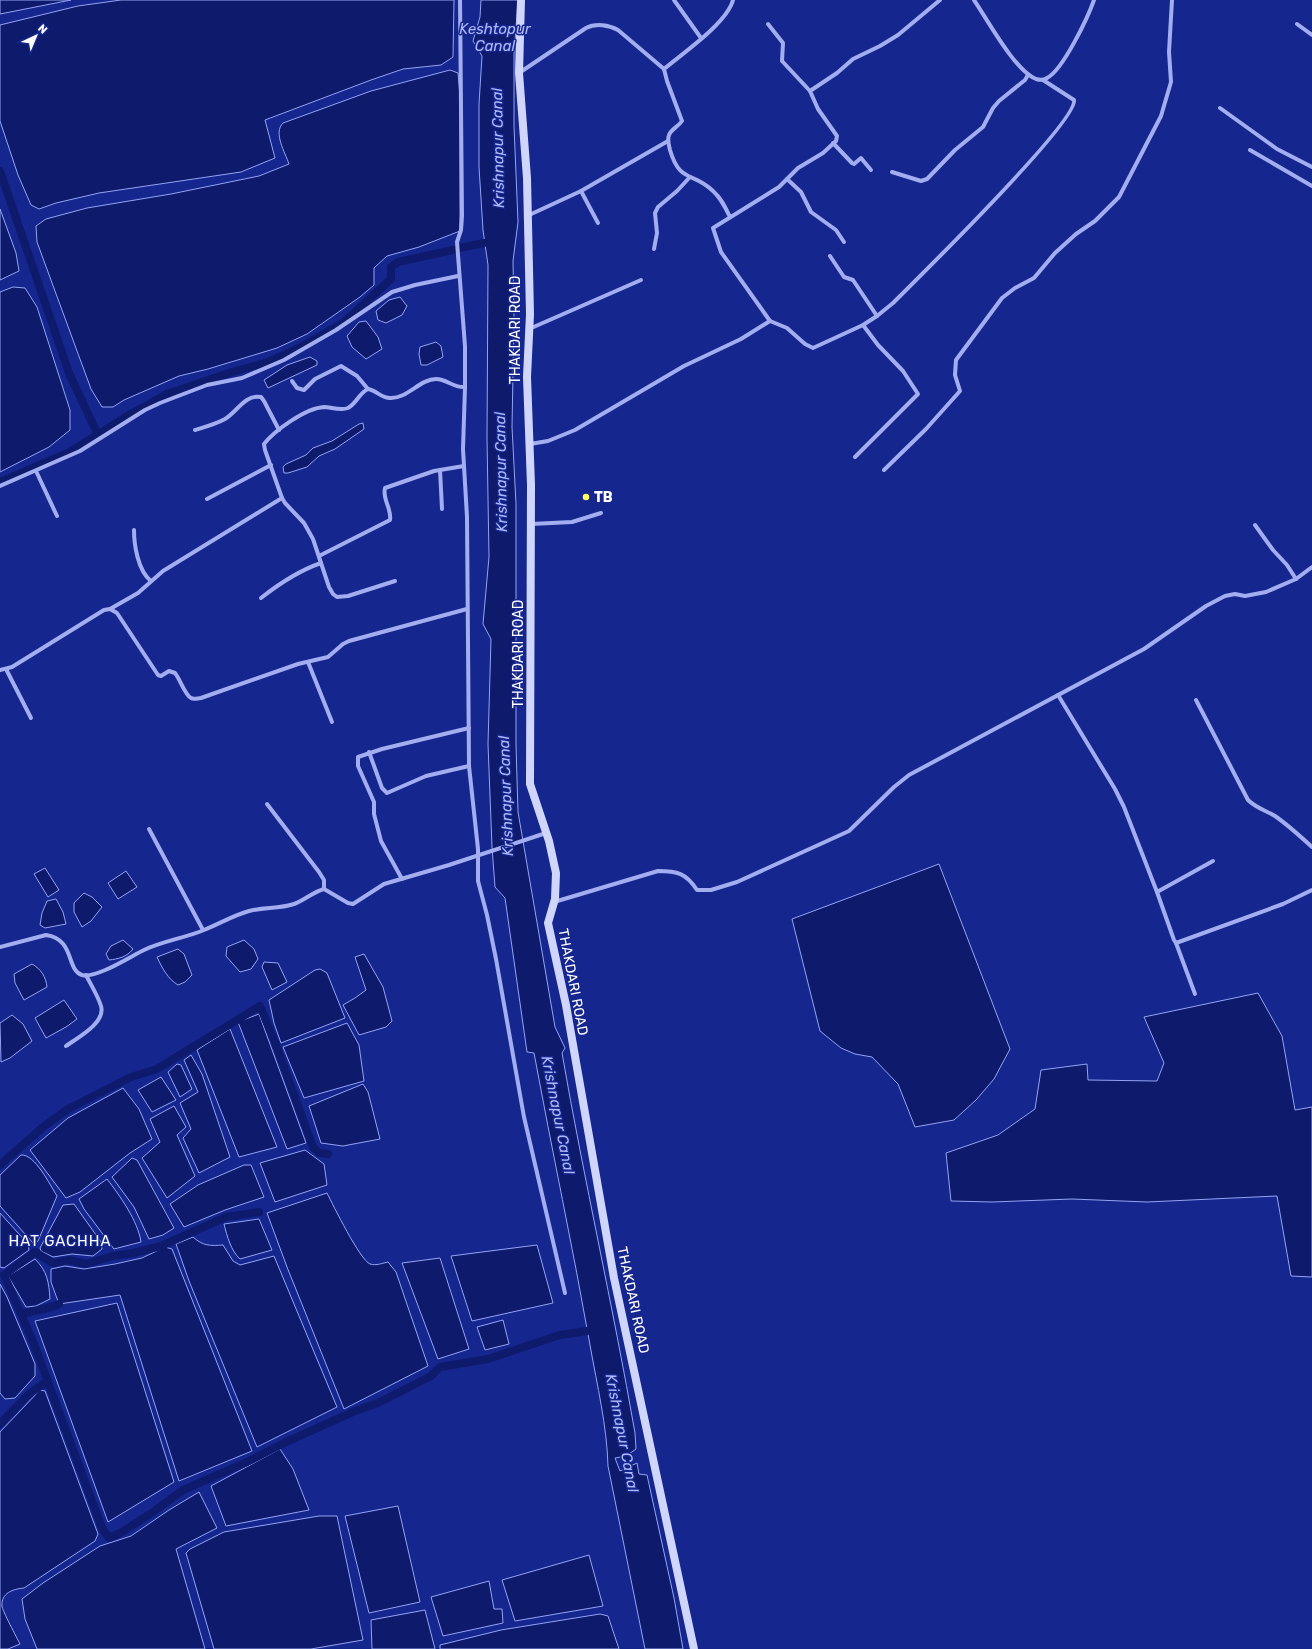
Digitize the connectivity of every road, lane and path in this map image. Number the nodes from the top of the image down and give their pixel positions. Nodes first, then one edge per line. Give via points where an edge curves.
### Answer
1 (460, 0) edge
2 (521, 0) edge
3 (674, 0) edge
4 (733, 0) edge
5 (940, 0) edge
6 (974, 0) edge
7 (1094, 0) edge
8 (1172, 0) edge
9 (768, 24) dead end
10 (1297, 24) dead end
11 (1312, 36) edge
12 (701, 38) junction
13 (664, 68) junction
14 (519, 73) junction
15 (1028, 75) junction
16 (1043, 80) junction
17 (810, 91) junction
18 (1220, 108) dead end
19 (668, 141) junction
20 (833, 144) junction
21 (1250, 150) dead end
22 (1312, 167) edge
23 (871, 170) dead end
24 (892, 172) dead end
25 (690, 177) junction
26 (787, 179) junction
27 (1312, 186) edge
28 (581, 192) junction
29 (527, 217) junction
30 (730, 217) junction
31 (598, 223) dead end
32 (844, 242) dead end
33 (654, 249) dead end
34 (830, 256) dead end
35 (458, 276) junction
36 (642, 280) dead end
37 (877, 316) junction
38 (770, 321) junction
39 (863, 325) junction
40 (529, 329) junction
41 (292, 381) dead end
42 (466, 387) junction
43 (368, 389) junction
44 (195, 430) dead end
45 (279, 430) junction
46 (530, 444) junction
47 (855, 457) dead end
48 (271, 465) junction
49 (464, 466) junction
50 (440, 470) junction
51 (884, 470) dead end
52 (36, 471) junction
53 (0, 486) edge
54 (282, 498) junction
55 (207, 499) dead end
56 (442, 509) dead end
57 (601, 513) dead end
58 (57, 516) dead end
59 (531, 524) junction
60 (1255, 525) dead end
61 (134, 530) dead end
62 (319, 556) junction
63 (321, 564) junction
64 (1312, 567) edge
65 (1296, 579) junction
66 (151, 581) junction
67 (395, 581) dead end
68 (261, 598) dead end
69 (110, 609) junction
70 (467, 609) junction
71 (308, 662) junction
72 (6, 669) junction
73 (0, 670) edge
74 (1058, 695) junction
75 (1196, 700) dead end
76 (31, 718) dead end
77 (332, 722) dead end
78 (469, 728) junction
79 (369, 752) junction
80 (469, 766) junction
81 (267, 804) dead end
82 (149, 829) dead end
83 (546, 833) junction
84 (1312, 846) edge
85 (478, 854) junction
86 (1213, 861) dead end
87 (402, 879) junction
88 (324, 889) junction
89 (1312, 890) edge
90 (1157, 892) junction
91 (554, 902) junction
92 (203, 930) junction
93 (1176, 943) junction
94 (0, 947) edge
95 (86, 975) junction
96 (1195, 994) dead end
97 (66, 1046) dead end
98 (565, 1293) dead end
99 (694, 1649) edge

1 - 35 street via 462,216 457,242
2 - 14 street, THAKDARI ROAD
3 - 12 street
4 - 12 street via 729,11
5 - 17 street via 898,35 853,60
6 - 15 street via 1013,58
7 - 16 street via 1068,54 1049,77
8 - 51 street via 1169,52 1171,82 1161,116 1119,197 1095,221 1055,253 1034,278 1002,298 956,360 954,375 960,391
9 - 17 street via 783,43 782,61
10 - 11 street
12 - 13 street
13 - 14 street via 618,30 596,25 586,28
13 - 19 street via 682,122 670,132
14 - 29 street, THAKDARI ROAD via 527,178
15 - 16 street
15 - 24 street via 993,108 983,127 925,180
16 - 37 street via 1074,100 1063,121 1026,167 893,303
17 - 20 street via 818,109 837,136 838,139
18 - 22 street via 1278,148
19 - 25 street via 677,168
19 - 28 street
20 - 23 street via 852,163 861,158
20 - 26 street via 798,168
21 - 27 street
25 - 30 street via 709,186 719,197
25 - 33 street via 658,206 655,213 657,233
26 - 30 street via 772,192
26 - 32 street via 802,192 811,212 836,230
28 - 29 street
28 - 31 street
29 - 40 street, THAKDARI ROAD
30 - 38 street via 713,228 721,252
34 - 37 street via 844,277 853,280
35 - 42 street via 464,326
35 - 52 street via 392,292 336,330 284,360 242,378 207,385 160,403 80,451
36 - 40 street
37 - 39 street
38 - 39 street via 787,328 813,348
38 - 46 street via 741,339 684,366 575,430 548,441
39 - 47 street via 903,371 918,394
40 - 46 street, THAKDARI ROAD via 527,377
41 - 43 street via 297,388 304,390 315,379 341,366 356,376
42 - 43 street via 455,387 435,379 391,398
42 - 49 street via 463,420
43 - 45 street via 348,408 314,409
44 - 45 street via 223,420 243,402 256,396 264,401
45 - 48 street via 264,444
46 - 59 street, THAKDARI ROAD
48 - 54 street
48 - 55 street
49 - 50 street
49 - 70 street
50 - 56 street
50 - 62 street via 385,488 390,520
52 - 53 street
52 - 58 street
54 - 62 street via 304,524
54 - 66 street via 199,547
57 - 59 street via 572,522
59 - 83 street, THAKDARI ROAD via 530,784
60 - 65 street
61 - 66 street via 136,552 143,571
62 - 63 street
63 - 67 street via 329,587 336,597 348,596
63 - 68 street via 298,572
64 - 65 street
65 - 74 street via 1266,592 1225,596 1206,606 1144,649
66 - 69 street via 138,593
69 - 71 street via 117,613 158,675 175,673 191,698 201,698
69 - 72 street via 104,610 12,668
70 - 71 street via 349,641 328,657
70 - 78 street
71 - 77 street
72 - 73 street
72 - 76 street
74 - 90 street via 1115,789
74 - 91 street via 909,775 849,831 737,882 711,890 697,890 684,876 672,871 658,871
75 - 84 street via 1248,800 1297,832
78 - 79 street
78 - 80 street
79 - 80 street via 382,788 388,793 426,776
79 - 87 street via 358,757 358,766 374,802 374,814 381,840
80 - 85 street
81 - 88 street via 319,872 324,880
82 - 92 street
83 - 85 street
83 - 91 street, THAKDARI ROAD via 556,873
85 - 87 street
85 - 98 street via 478,881 496,959 524,1117
86 - 90 street
87 - 88 street via 379,886 354,904
88 - 92 street via 295,903 247,911
89 - 93 street via 1283,904
90 - 93 street
91 - 99 street, THAKDARI ROAD via 548,923 566,1005 614,1278
92 - 95 street via 146,949 104,970
93 - 96 street
94 - 95 street via 46,935 54,936 62,941 76,971
95 - 97 street via 101,1006 101,1015 97,1023

